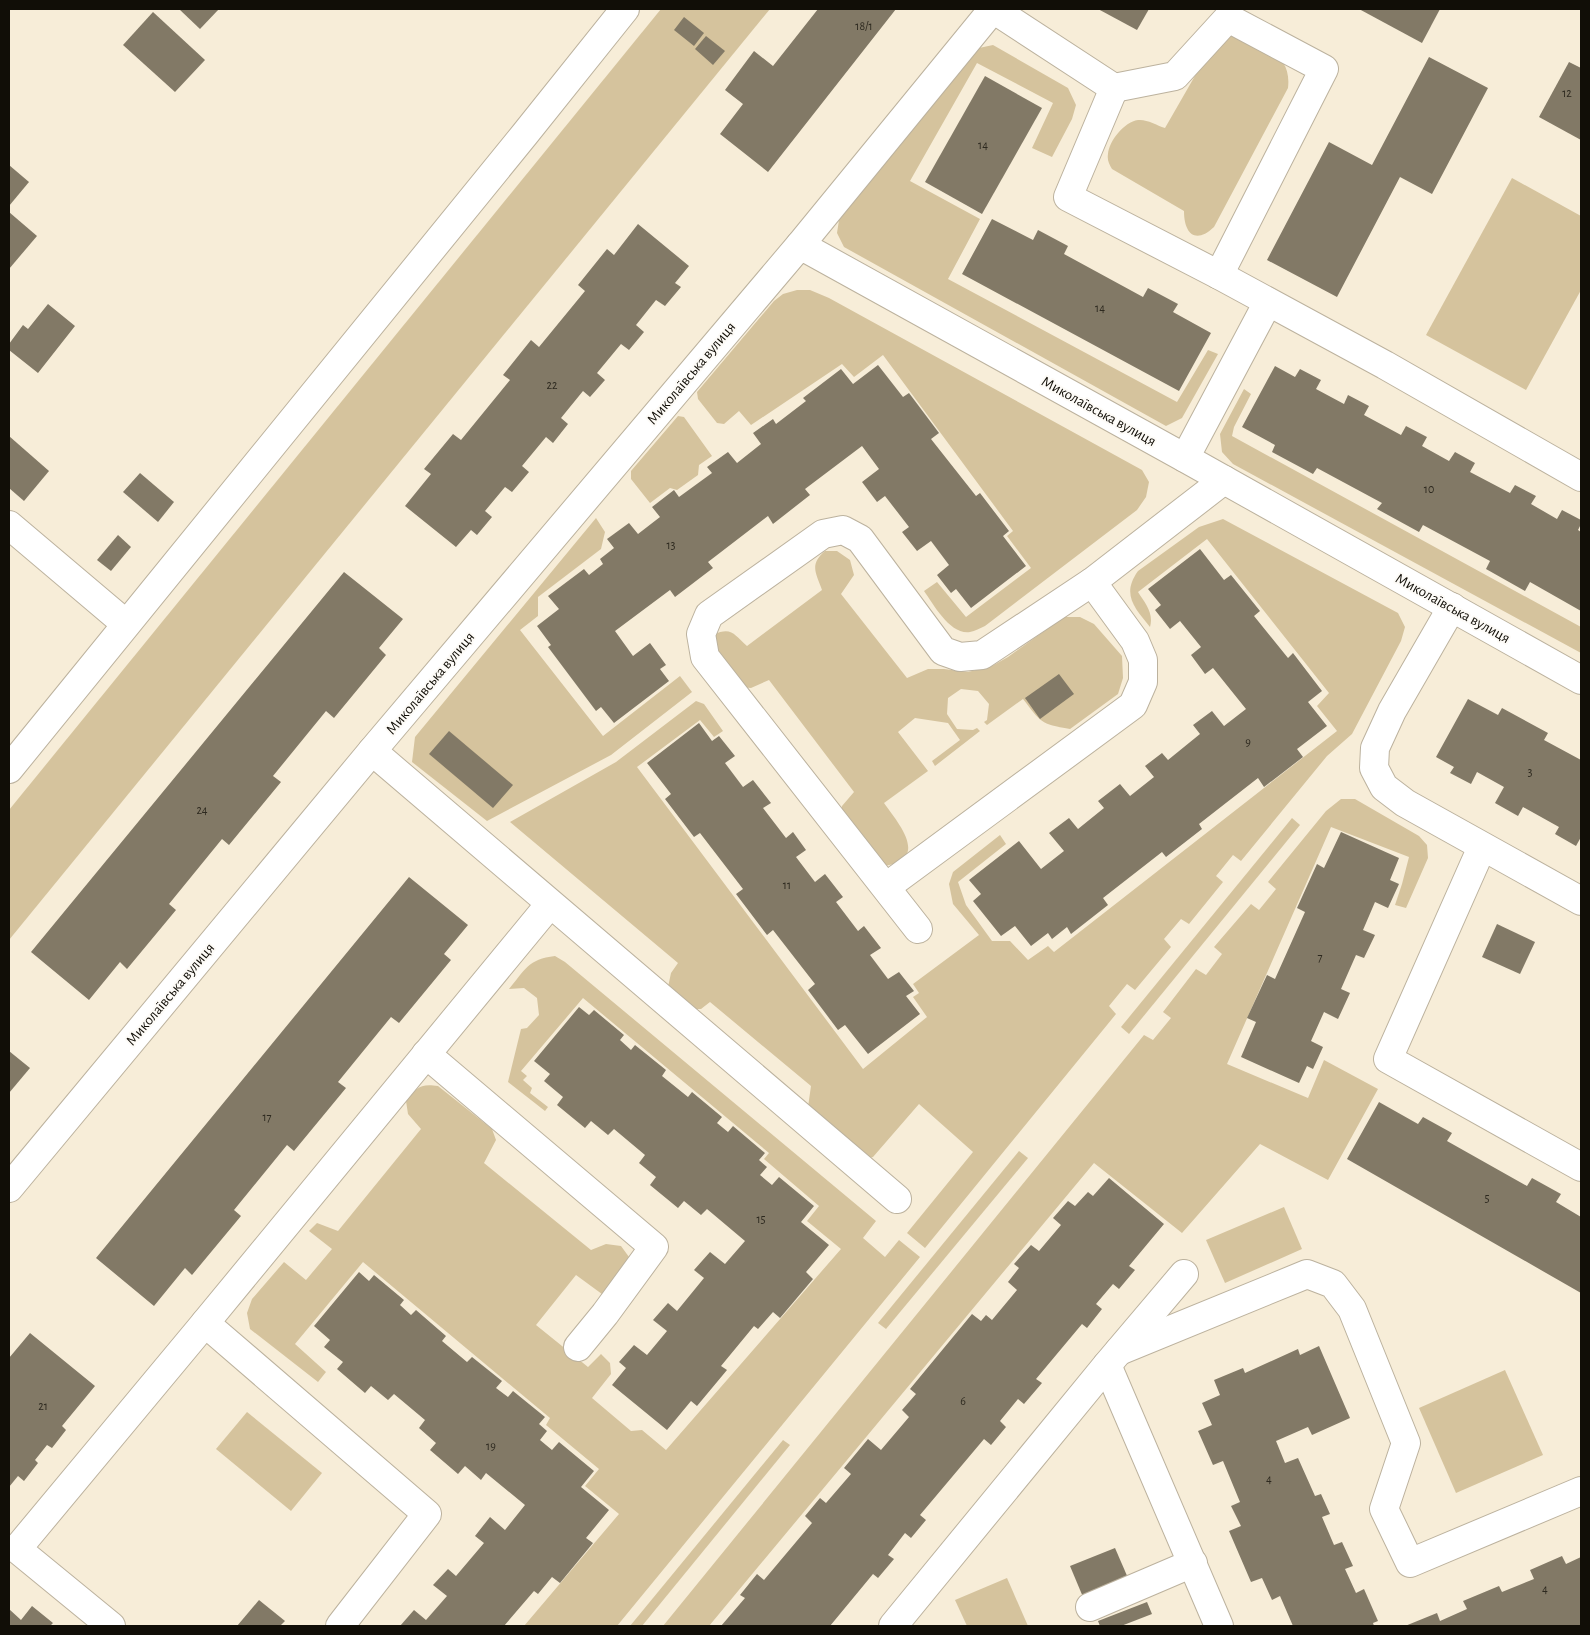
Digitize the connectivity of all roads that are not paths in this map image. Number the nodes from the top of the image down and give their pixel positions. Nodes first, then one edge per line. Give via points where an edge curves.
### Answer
1 (625, 9) edge
2 (993, 9) edge
3 (1114, 88) junction
4 (800, 245) junction
5 (1219, 275) junction
6 (1268, 302) junction
7 (1185, 458) junction
8 (1581, 477) edge
9 (1224, 480) junction
10 (9, 525) edge
11 (1092, 582) junction
12 (1452, 607) junction
13 (126, 624) junction
14 (1581, 680) edge
15 (372, 752) junction
16 (9, 769) edge
17 (1482, 847) junction
18 (886, 887) junction
19 (1581, 901) edge
20 (550, 904) junction
21 (918, 929) dead end
22 (426, 1054) junction
23 (1581, 1168) edge
24 (9, 1188) edge
25 (897, 1199) dead end
26 (1184, 1274) dead end
27 (205, 1323) junction
28 (578, 1347) dead end
29 (1113, 1358) junction
30 (1581, 1491) edge
31 (1193, 1563) junction
32 (1090, 1607) dead end
33 (111, 1626) edge
34 (340, 1626) edge
35 (893, 1626) edge
36 (1219, 1626) edge

1 - 13 street
2 - 3 street
2 - 4 street
3 - 5 street via 1068,197
3 - 5 street via 1175,76 1228,18 1324,69
4 - 7 street, Миколаївська вулиця
4 - 15 street, Миколаївська вулиця
5 - 6 street
6 - 7 street
6 - 8 street via 1386,365
7 - 9 street, Миколаївська вулиця
9 - 11 street
9 - 12 street, Миколаївська вулиця
10 - 13 street
11 - 18 street via 1135,642 1143,660 1143,682 1133,705
11 - 18 street via 982,655 960,657 943,651 860,539 843,530 823,534 709,615 701,634 705,657
12 - 14 street, Миколаївська вулиця
12 - 17 street via 1392,711 1375,748 1374,768 1384,787 1405,803
13 - 16 street
15 - 20 street
15 - 24 street, Миколаївська вулиця
17 - 19 street
17 - 23 street via 1388,1059
18 - 21 street
20 - 22 street
20 - 25 street
22 - 27 street
22 - 28 street via 654,1247
26 - 29 street
27 - 33 street via 17,1548
27 - 34 street via 427,1514
29 - 30 street via 1307,1274 1333,1284 1352,1309 1406,1444 1384,1508 1410,1563
29 - 31 street
29 - 35 street
31 - 32 street
31 - 36 street

